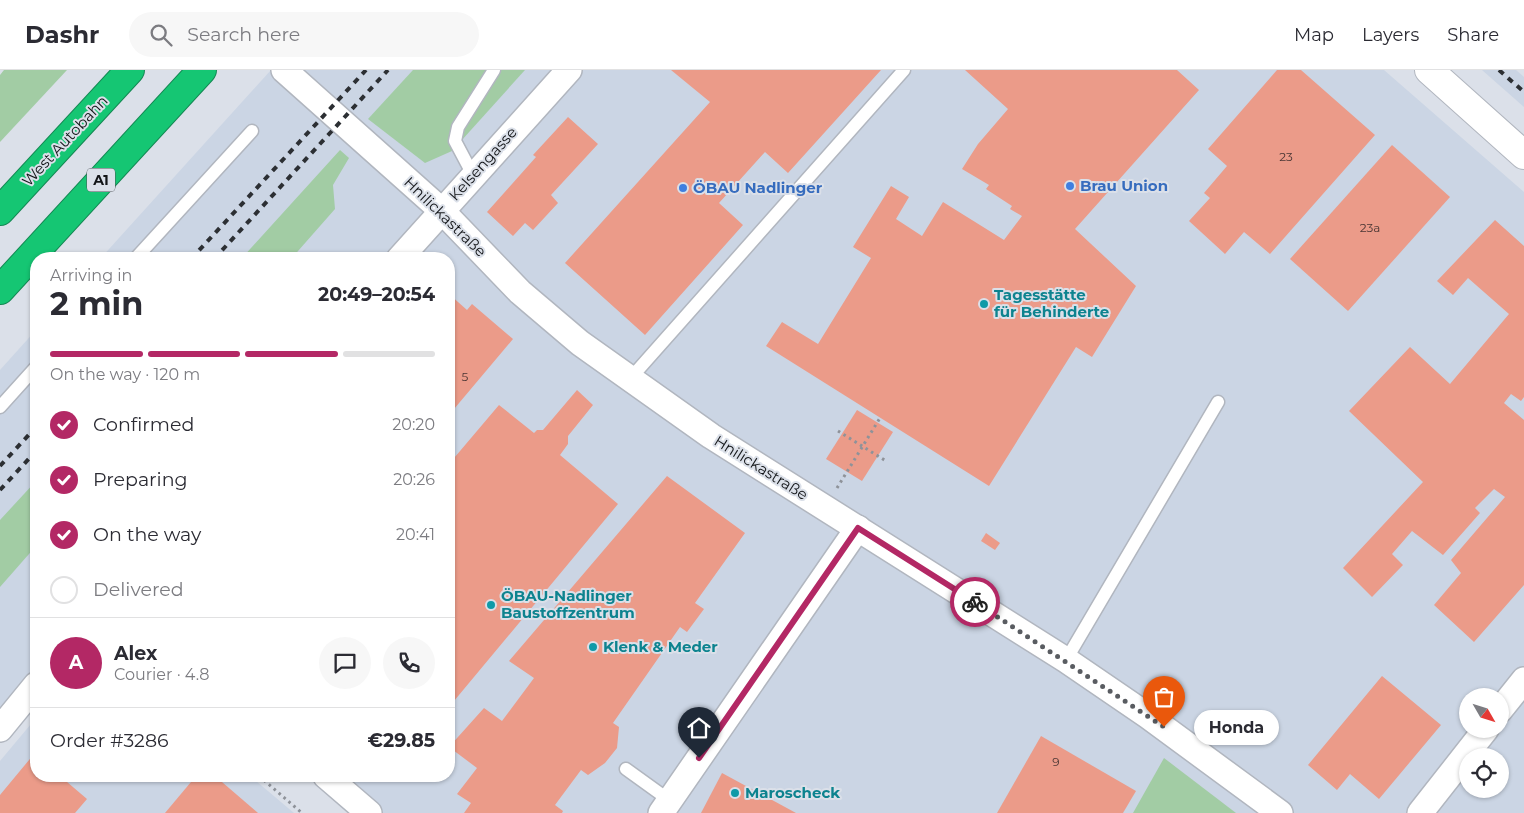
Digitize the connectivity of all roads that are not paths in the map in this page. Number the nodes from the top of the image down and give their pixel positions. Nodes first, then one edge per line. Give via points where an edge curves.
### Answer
1 (130, 70) edge
2 (202, 70) edge
3 (284, 70) edge
4 (494, 70) edge
5 (569, 70) edge
6 (904, 70) edge
7 (1429, 70) edge
8 (252, 131) dead end
9 (1524, 155) edge
10 (472, 175) junction
11 (441, 210) junction
12 (0, 211) edge
13 (35, 252) edge
14 (142, 252) edge
15 (405, 252) edge
16 (30, 257) edge
17 (0, 290) edge
18 (30, 374) edge
19 (630, 380) junction
20 (1218, 402) dead end
21 (0, 407) edge
22 (858, 528) junction
23 (1066, 660) junction
24 (1524, 680) edge
25 (30, 692) edge
26 (1509, 699) edge
27 (0, 729) edge
28 (1479, 738) edge
29 (626, 770) dead end
30 (333, 782) edge
31 (665, 807) edge
32 (369, 813) edge
33 (1280, 813) edge
34 (1420, 813) edge

1 - 12 highway, West Autobahn
2 - 13 highway, A1
3 - 11 street, Hnilickastraße
4 - 10 lane via 458,127 455,141
5 - 10 street, Kelsengasse
6 - 19 lane
7 - 9 street
8 - 14 lane
10 - 11 street, Kelsengasse
11 - 15 street, Kelsengasse
11 - 19 street, Hnilickastraße via 520,292 572,337
16 - 17 highway, A1
18 - 21 lane
19 - 22 street, Hnilickastraße via 711,436
20 - 23 lane
22 - 23 street, Hnilickastraße
22 - 31 street
23 - 33 street, Hnilickastraße
24 - 26 street
25 - 27 street
28 - 34 street
29 - 31 lane
30 - 32 street

